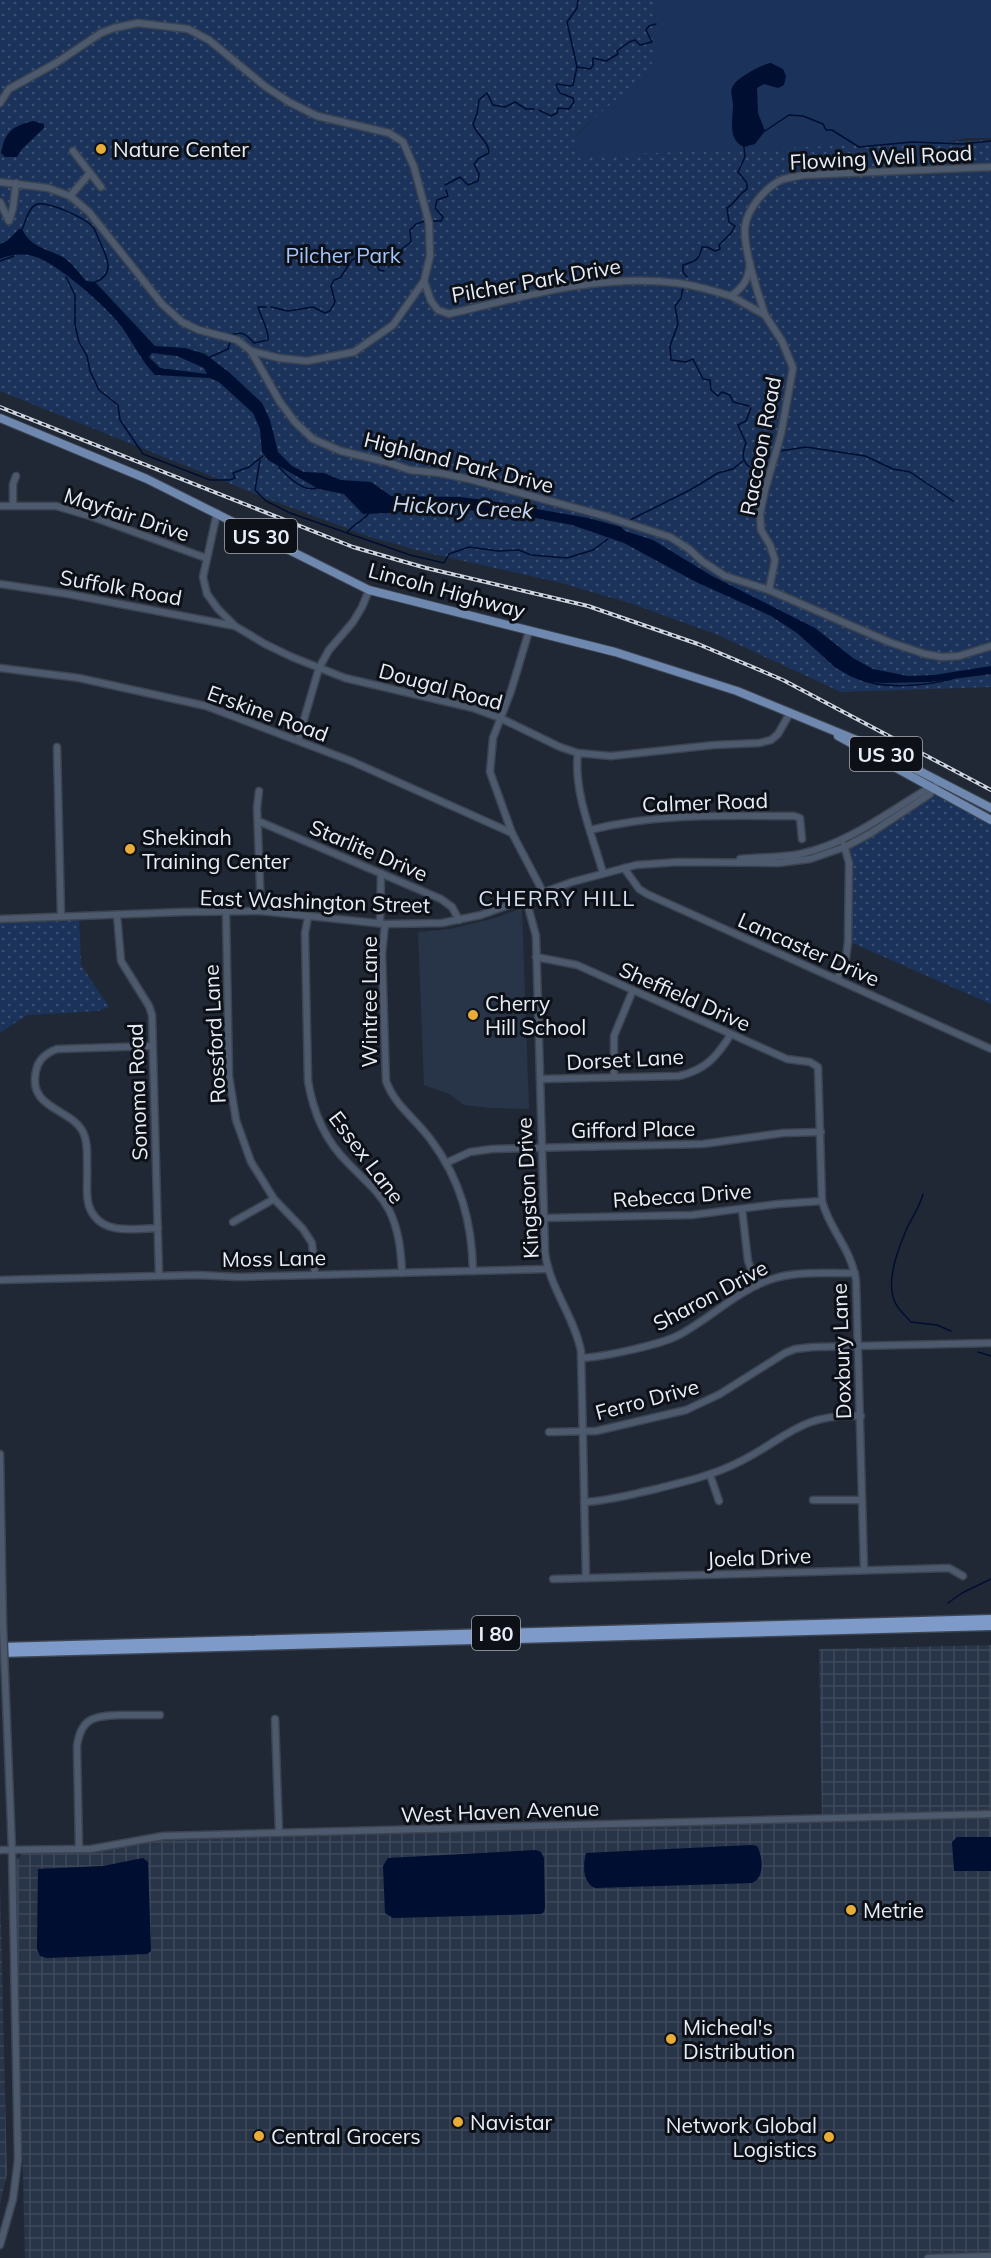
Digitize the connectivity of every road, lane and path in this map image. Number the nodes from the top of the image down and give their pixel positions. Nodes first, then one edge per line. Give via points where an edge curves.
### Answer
1 (0, 103) edge
2 (73, 150) dead end
3 (991, 167) edge
4 (90, 173) junction
5 (0, 182) edge
6 (16, 183) junction
7 (100, 187) dead end
8 (70, 196) junction
9 (0, 202) edge
10 (750, 262) junction
11 (424, 281) junction
12 (731, 296) junction
13 (765, 315) junction
14 (251, 351) junction
15 (0, 418) edge
16 (16, 477) dead end
17 (13, 505) junction
18 (0, 506) edge
19 (217, 513) junction
20 (206, 558) junction
21 (0, 585) edge
22 (369, 590) junction
23 (769, 590) junction
24 (235, 626) junction
25 (529, 631) junction
26 (991, 646) edge
27 (0, 668) edge
28 (319, 668) junction
29 (790, 713) junction
30 (500, 718) junction
31 (832, 732) junction
32 (298, 740) junction
33 (57, 747) dead end
34 (578, 753) junction
35 (939, 781) junction
36 (933, 789) junction
37 (259, 791) dead end
38 (991, 808) edge
39 (991, 820) edge
40 (258, 821) junction
41 (590, 830) junction
42 (512, 832) junction
43 (802, 839) dead end
44 (843, 844) junction
45 (624, 868) junction
46 (381, 873) junction
47 (603, 873) junction
48 (543, 892) junction
49 (526, 899) junction
50 (261, 911) junction
51 (226, 913) junction
52 (117, 915) junction
53 (61, 916) junction
54 (308, 917) junction
55 (0, 919) edge
56 (459, 920) junction
57 (382, 923) junction
58 (536, 957) junction
59 (837, 980) junction
60 (633, 990) junction
61 (730, 1034) junction
62 (152, 1046) junction
63 (991, 1049) edge
64 (818, 1067) joint
65 (614, 1077) junction
66 (540, 1079) junction
67 (821, 1132) junction
68 (541, 1148) junction
69 (446, 1163) junction
70 (274, 1199) junction
71 (822, 1201) junction
72 (742, 1209) junction
73 (544, 1218) junction
74 (234, 1222) dead end
75 (158, 1228) junction
76 (548, 1269) junction
77 (473, 1271) junction
78 (402, 1273) junction
79 (855, 1273) junction
80 (315, 1275) junction
81 (159, 1276) junction
82 (0, 1280) edge
83 (757, 1285) junction
84 (991, 1343) edge
85 (859, 1346) junction
86 (581, 1358) junction
87 (861, 1416) junction
88 (549, 1432) dead end
89 (582, 1432) junction
90 (0, 1454) edge
91 (710, 1475) junction
92 (813, 1500) dead end
93 (862, 1500) junction
94 (719, 1501) dead end
95 (584, 1502) junction
96 (864, 1570) junction
97 (963, 1576) dead end
98 (553, 1578) dead end
99 (586, 1578) junction
100 (991, 1619) edge
101 (991, 1626) edge
102 (0, 1647) edge
103 (0, 1653) edge
104 (160, 1715) dead end
105 (275, 1719) dead end
106 (991, 1814) edge
107 (279, 1833) junction
108 (79, 1849) junction
109 (0, 1850) edge
110 (12, 1850) junction
111 (0, 2245) edge
112 (991, 2256) edge
113 (928, 2258) edge

1 - 11 street, Pilcher Park Drive via 9,89 108,30 138,23 188,29 209,40 289,102 317,116 389,133 404,142 429,223 430,256
2 - 4 street
3 - 10 street, Flowing Well Road via 784,179 771,185 749,215 745,226
4 - 7 street
4 - 8 street
5 - 6 street
6 - 8 street
6 - 9 street via 9,221
8 - 14 street via 89,212 162,304 182,322 237,340
10 - 12 street via 749,276
10 - 13 street, Flowing Well Road
11 - 12 street, Pilcher Park Drive via 431,301 438,310 449,314 609,281 676,283
11 - 14 street via 393,325 354,352 307,361
12 - 13 street, Raccoon Road
13 - 23 street, Raccoon Road via 793,368 782,434 760,514 761,530 775,560
14 - 23 street, Highland Park Drive via 285,409 313,439 410,470 469,479 670,537 725,576
15 - 19 main road, Lincoln Highway / US 30 via 147,479
16 - 17 street
17 - 18 street, Mayfair Drive
17 - 20 street, Mayfair Drive via 56,506
19 - 20 street, Dougal Road
19 - 22 main road, Lincoln Highway / US 30
20 - 24 street, Dougal Road via 203,577 207,594
21 - 24 street, Suffolk Road
22 - 25 main road, Lincoln Highway / US 30
22 - 28 street via 353,622
23 - 26 street, Highland Park Drive via 868,634 925,654 959,656
24 - 28 street, Dougal Road
25 - 29 main road, Lincoln Highway / US 30 via 684,673
25 - 30 street
27 - 32 street, Erskine Road via 79,678 206,706
28 - 30 street, Dougal Road
28 - 32 street
29 - 31 main road, Lincoln Highway / US 30
29 - 34 street, Dougal Road via 778,734 759,743 612,756
30 - 34 street, Dougal Road
30 - 42 street via 493,738 490,772
31 - 35 main road, Lincoln Highway / US 30 via 871,746
31 - 36 main road, Lincoln Highway / US 30
32 - 42 street, Erskine Road
33 - 53 street
34 - 41 street via 578,778
35 - 36 street, East Washington Street
35 - 38 main road, Lincoln Highway / US 30
36 - 39 main road, Lincoln Highway / US 30
36 - 44 street, East Washington Street via 927,789
37 - 40 street
40 - 46 street, Starlite Drive
40 - 50 street
41 - 43 street, Calmer Road via 652,819 794,816 802,823
41 - 47 street
42 - 48 street
44 - 45 street, East Washington Street via 798,854
44 - 59 street via 849,863 848,942
45 - 47 street, East Washington Street
45 - 59 street, Lancaster Drive via 647,894
46 - 56 street, Starlite Drive via 441,899 452,907
46 - 57 street, Wintree Lane
47 - 48 street, East Washington Street
48 - 49 street, East Washington Street
49 - 56 street, East Washington Street
49 - 58 street, Kingston Drive via 536,936
50 - 51 street, East Washington Street
50 - 54 street, East Washington Street
51 - 52 street, East Washington Street
51 - 70 street, Rossford Lane via 232,1099 251,1162
52 - 53 street, East Washington Street
52 - 62 street, Sonoma Road via 118,951 149,1006
53 - 55 street, East Washington Street
54 - 57 street, East Washington Street
54 - 78 street, Essex Lane via 305,933 311,1099 334,1147 389,1210 400,1246
56 - 57 street, East Washington Street
57 - 69 street, Wintree Lane via 386,1081 391,1095 432,1140
58 - 60 street, Sheffield Drive via 577,965
58 - 66 street, Kingston Drive
59 - 63 street, Lancaster Drive
60 - 61 street, Sheffield Drive
60 - 65 street via 614,1036
61 - 64 street, Sheffield Drive via 787,1059
61 - 65 street, Dorset Lane via 712,1062 693,1073
62 - 75 street, Sonoma Road
62 - 75 street via 57,1049 41,1060 35,1080 40,1098 84,1133 88,1198 94,1215 110,1227
64 - 67 street, Doxbury Lane
65 - 66 street, Dorset Lane
66 - 68 street, Kingston Drive
67 - 68 street, Gifford Place via 703,1144
67 - 71 street, Doxbury Lane
68 - 69 street, Gifford Place via 482,1150
68 - 73 street, Kingston Drive
69 - 77 street, Wintree Lane via 460,1189 468,1218
70 - 74 street
70 - 80 street, Rossford Lane via 312,1243
71 - 72 street, Rebecca Drive
71 - 79 street, Doxbury Lane
72 - 73 street, Rebecca Drive via 692,1215
72 - 83 street via 748,1261
73 - 76 street, Kingston Drive
75 - 81 street, Sonoma Road
76 - 77 street, Moss Lane
76 - 86 street, Kingston Drive via 574,1329
77 - 78 street, Moss Lane
78 - 80 street, Moss Lane
79 - 83 street, Sharon Drive via 790,1275
79 - 85 street, Doxbury Lane
80 - 81 street, Moss Lane
81 - 82 street, Moss Lane
83 - 86 street, Sharon Drive via 672,1338
84 - 85 street, Ferro Drive
85 - 87 street, Doxbury Lane
85 - 89 street, Ferro Drive via 795,1349 699,1406
86 - 89 street, Kingston Drive
87 - 91 street via 810,1421
87 - 93 street, Doxbury Lane
88 - 89 street, Ferro Drive
89 - 95 street, Kingston Drive
90 - 110 street, bridge
91 - 94 street
91 - 95 street
92 - 93 street
93 - 96 street, Doxbury Lane
95 - 99 street, Kingston Drive
96 - 97 street, Joela Drive via 949,1568
96 - 99 street, Joela Drive
98 - 99 street, Joela Drive
100 - 102 highway, I 80
101 - 103 highway, I 80
104 - 108 street via 100,1716 84,1726 77,1746
105 - 107 street
106 - 107 street, West Haven Avenue
107 - 108 street, West Haven Avenue via 164,1836
108 - 110 street, West Haven Avenue
109 - 110 street, West Haven Avenue
110 - 111 street via 18,2160 13,2199
112 - 113 street

